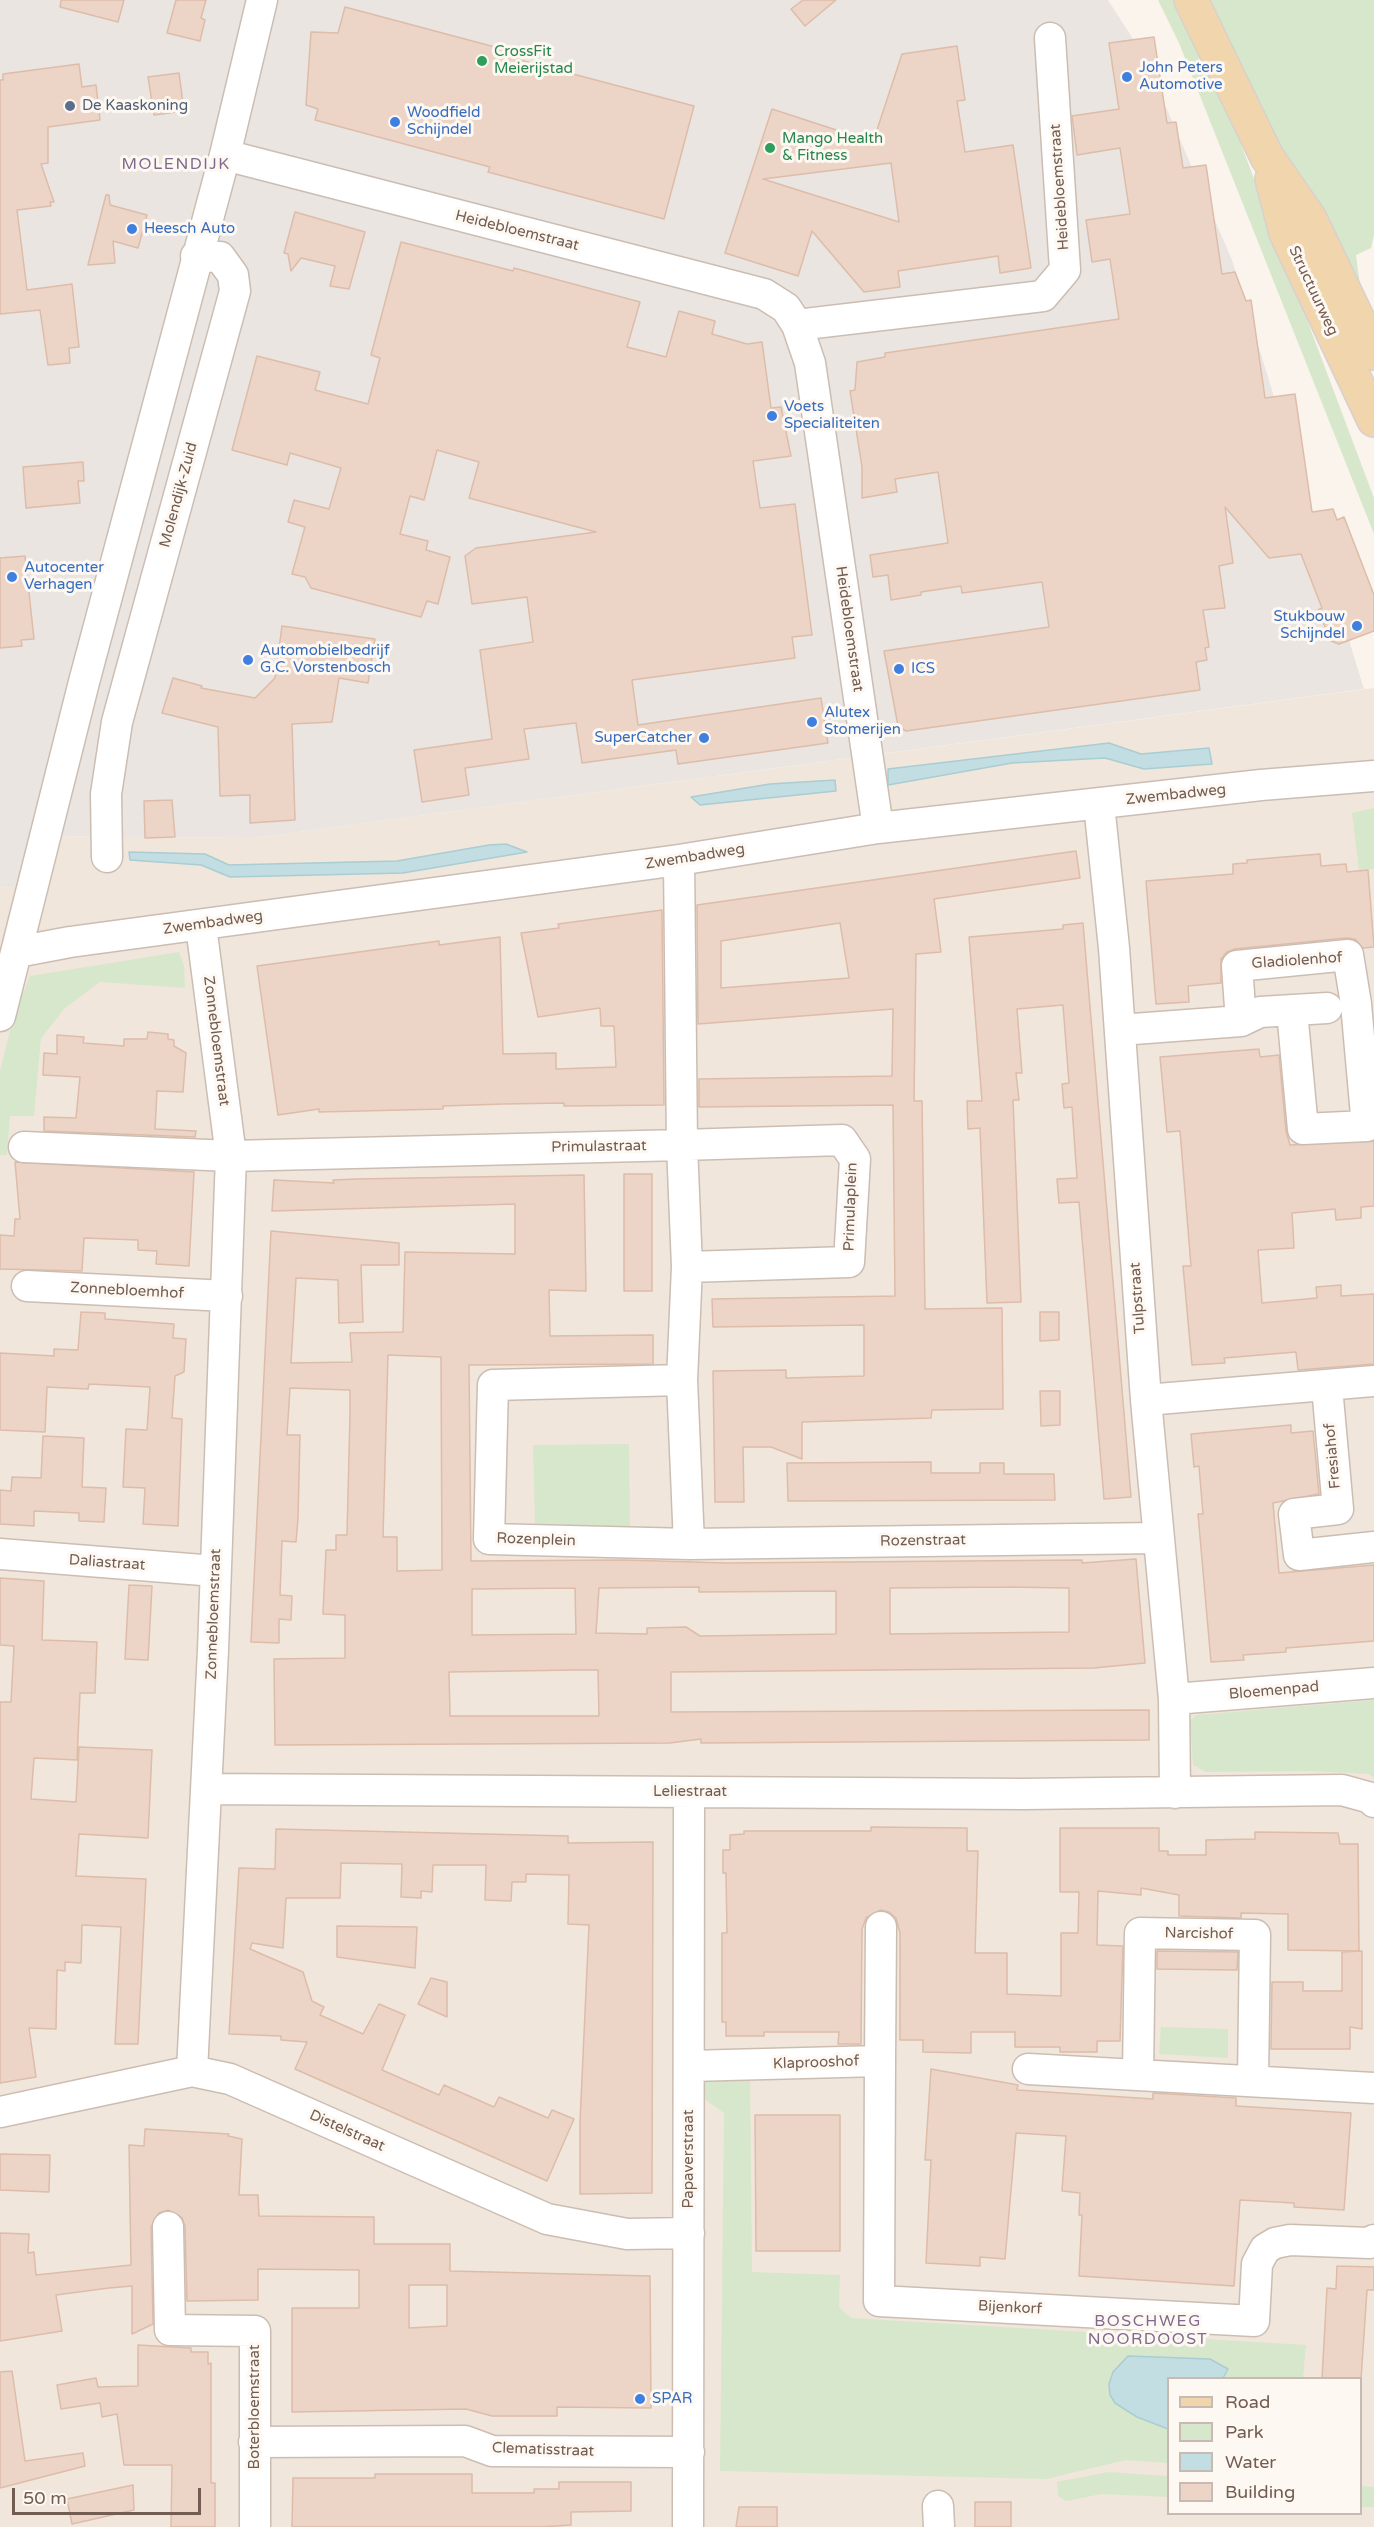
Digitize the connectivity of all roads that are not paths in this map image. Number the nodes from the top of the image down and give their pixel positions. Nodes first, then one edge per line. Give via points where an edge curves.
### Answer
1 (262, 0) edge
2 (1191, 0) edge
3 (1050, 38) dead end
4 (225, 155) junction
5 (1266, 157) junction
6 (196, 256) junction
7 (797, 325) junction
8 (1374, 353) edge
9 (1374, 420) edge
10 (111, 761) junction
11 (1374, 776) edge
12 (60, 777) junction
13 (1099, 804) junction
14 (879, 828) junction
15 (107, 857) dead end
16 (679, 860) junction
17 (201, 926) junction
18 (17, 952) junction
19 (1327, 1008) dead end
20 (1292, 1011) junction
21 (0, 1016) edge
22 (1241, 1021) junction
23 (1120, 1030) junction
24 (682, 1144) junction
25 (24, 1147) dead end
26 (231, 1156) junction
27 (687, 1267) junction
28 (27, 1286) dead end
29 (227, 1296) junction
30 (682, 1380) junction
31 (1374, 1382) edge
32 (1327, 1387) junction
33 (1146, 1400) junction
34 (1158, 1538) junction
35 (688, 1544) junction
36 (1374, 1547) edge
37 (0, 1554) edge
38 (215, 1571) junction
39 (1374, 1683) edge
40 (1174, 1700) junction
41 (206, 1789) junction
42 (689, 1792) junction
43 (1174, 1792) junction
44 (1374, 1802) edge
45 (881, 1927) dead end
46 (880, 2061) junction
47 (689, 2066) junction
48 (1028, 2069) dead end
49 (192, 2071) junction
50 (1138, 2075) junction
51 (1253, 2080) junction
52 (1374, 2088) edge
53 (0, 2112) edge
54 (168, 2227) dead end
55 (689, 2233) junction
56 (1374, 2240) edge
57 (254, 2442) junction
58 (689, 2452) junction
59 (255, 2527) edge
60 (688, 2527) edge

1 - 4 street
2 - 5 main road, Structuurweg
3 - 7 street, Heidebloemstraat via 1065,270 1043,296
4 - 6 street
4 - 7 street, Heidebloemstraat via 764,294 786,308
5 - 8 main road, Structuurweg via 1310,219
5 - 9 main road, Structuurweg via 1286,233
6 - 10 street, Molendijk-Zuid via 220,257 233,275 236,291 117,722
6 - 12 street
7 - 14 street, Heidebloemstraat via 810,363
10 - 12 street
10 - 15 street, Molendijk-Zuid via 106,794
11 - 13 street, Zwembadweg
12 - 18 street
13 - 14 street, Zwembadweg
13 - 23 street, Tulpstraat
14 - 16 street, Zwembadweg
16 - 17 street, Zwembadweg
16 - 24 street
17 - 18 street, Zwembadweg
17 - 26 street, Zonnebloemstraat
18 - 21 street
19 - 20 street
20 - 22 street via 1260,1012
20 - 22 street, Gladiolenhof via 1303,1129 1367,1126 1348,955 1237,966
22 - 23 street
23 - 33 street, Tulpstraat
24 - 26 street, Primulastraat
24 - 27 street
24 - 27 street, Primulaplein via 842,1140 855,1159 849,1262
25 - 26 street
26 - 29 street, Zonnebloemstraat
27 - 30 street
28 - 29 street, Zonnebloemhof
29 - 38 street, Zonnebloemstraat
30 - 35 street
30 - 35 street, Rozenplein via 493,1385 489,1539
31 - 32 street
32 - 33 street
32 - 36 street, Fresiahof via 1338,1509 1294,1514 1299,1555
33 - 34 street, Tulpstraat
34 - 35 street, Rozenstraat
34 - 40 street, Tulpstraat
37 - 38 street, Daliastraat
38 - 41 street, Zonnebloemstraat
39 - 40 street, Bloemenpad
40 - 43 street, Tulpstraat
41 - 42 street, Leliestraat
41 - 49 street, Zonnebloemstraat
42 - 43 street, Leliestraat
42 - 47 street, Papaverstraat
43 - 44 street via 1342,1790
45 - 46 street, Klaprooshof
46 - 47 street, Klaprooshof
46 - 56 street, Bijenkorf via 879,2301 1254,2321 1257,2264 1265,2249 1290,2240
47 - 55 street, Papaverstraat
48 - 50 street
49 - 53 street, Distelstraat
49 - 55 street, Distelstraat via 230,2079 547,2219 627,2234
50 - 51 street
50 - 51 street, Narcishof via 1140,1933 1255,1935
51 - 52 street
54 - 57 street, Boterbloemstraat via 170,2330 255,2331
55 - 58 street, Papaverstraat
57 - 58 street, Clematisstraat via 465,2441 492,2451
57 - 59 street, Boterbloemstraat
58 - 60 street, Papaverstraat

